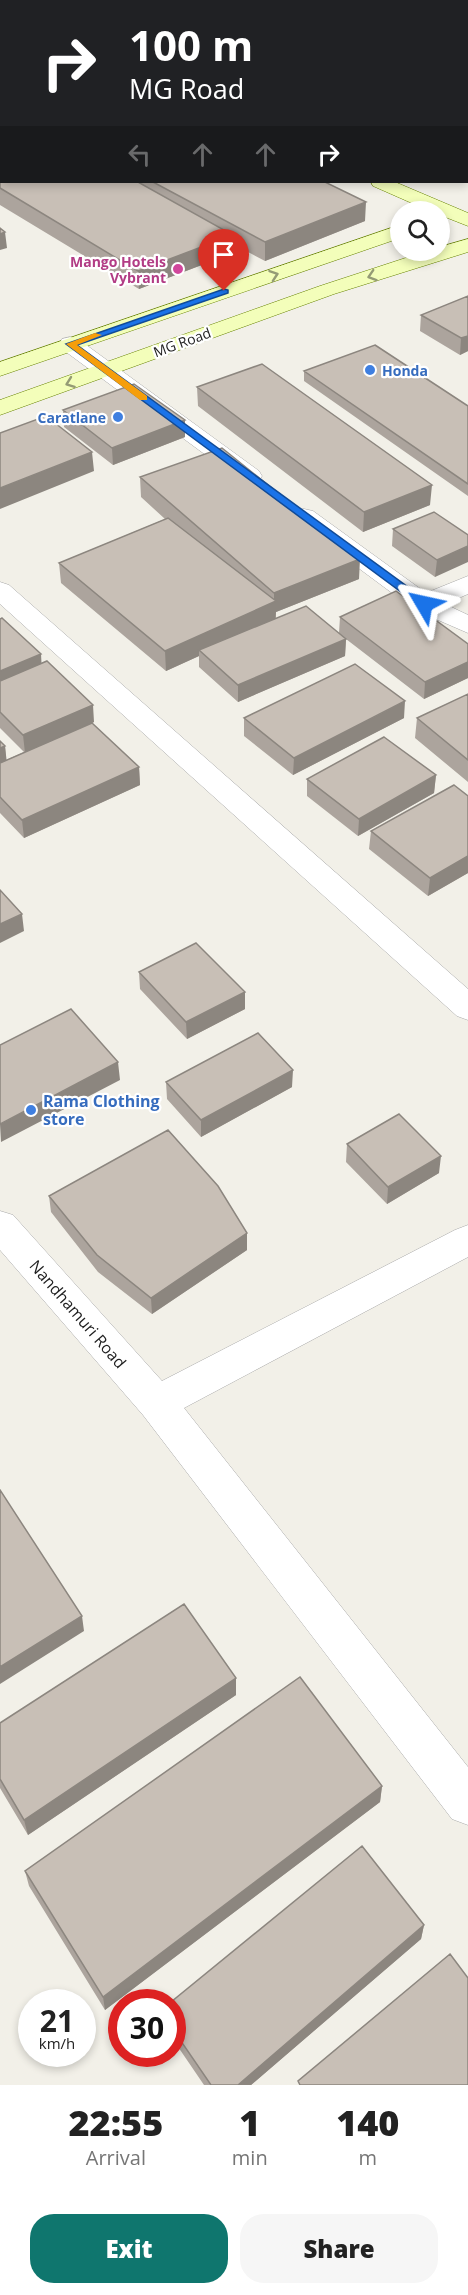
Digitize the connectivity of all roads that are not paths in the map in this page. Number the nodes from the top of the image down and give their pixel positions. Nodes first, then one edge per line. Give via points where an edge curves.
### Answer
1 (382, 183) edge
2 (457, 215) edge
3 (390, 234) edge
4 (468, 245) edge
5 (70, 344) junction
6 (0, 369) edge
7 (105, 370) junction
8 (0, 408) edge
9 (468, 584) edge
10 (0, 590) edge
11 (424, 604) junction
12 (468, 625) edge
13 (468, 1008) edge
14 (0, 1226) edge
15 (468, 1240) edge
16 (157, 1403) junction
17 (468, 1803) edge

1 - 2 main road
5 -> 3 main road
4 -> 7 main road, MG Road via 327,290
5 - 6 main road
5 - 7 street
7 -> 8 main road, MG Road
7 - 11 street
9 - 11 street
10 - 13 street
11 - 12 street
14 - 16 street, Nandhamuri Road
15 - 16 street
16 - 17 street, Nandhamuri Road

